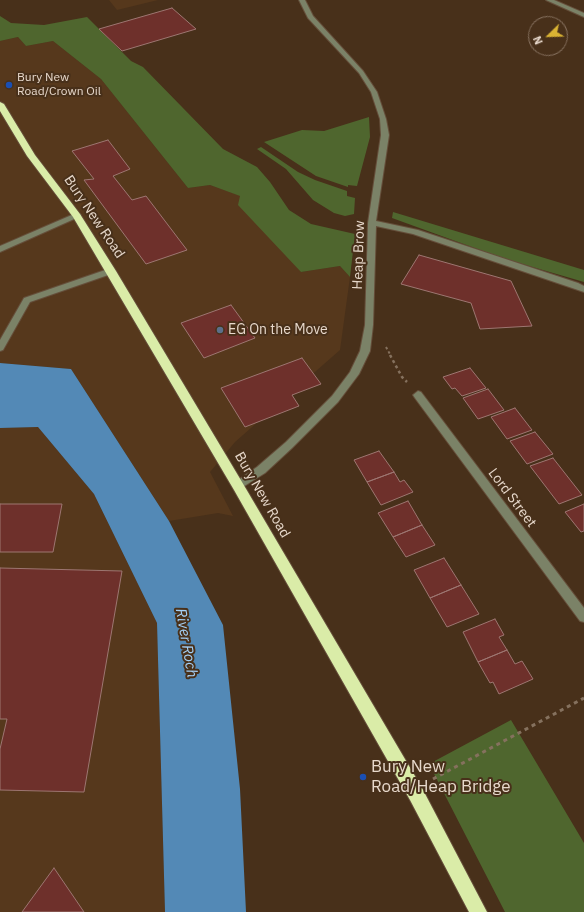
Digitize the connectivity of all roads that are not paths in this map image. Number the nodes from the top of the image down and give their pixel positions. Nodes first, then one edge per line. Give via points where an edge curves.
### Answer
1 (302, 0) edge
2 (549, 0) edge
3 (584, 15) edge
4 (0, 104) edge
5 (77, 216) junction
6 (372, 223) junction
7 (0, 249) edge
8 (111, 271) junction
9 (584, 289) edge
10 (0, 348) edge
11 (418, 395) road end
12 (238, 486) junction
13 (584, 617) edge
14 (478, 912) edge

1 - 6 street, Heap Brow via 310,17 361,72 374,92 383,119 385,135
2 - 3 street
4 - 5 highway, Bury New Road via 31,156
5 - 7 street
5 - 8 highway, Bury New Road
6 - 9 street via 415,232
6 - 12 street, Heap Brow via 369,325 365,351 354,374 335,399 289,445
8 - 10 street via 27,300
8 - 12 highway, Bury New Road
11 - 13 street, Lord Street
12 - 14 highway, Bury New Road via 416,794

